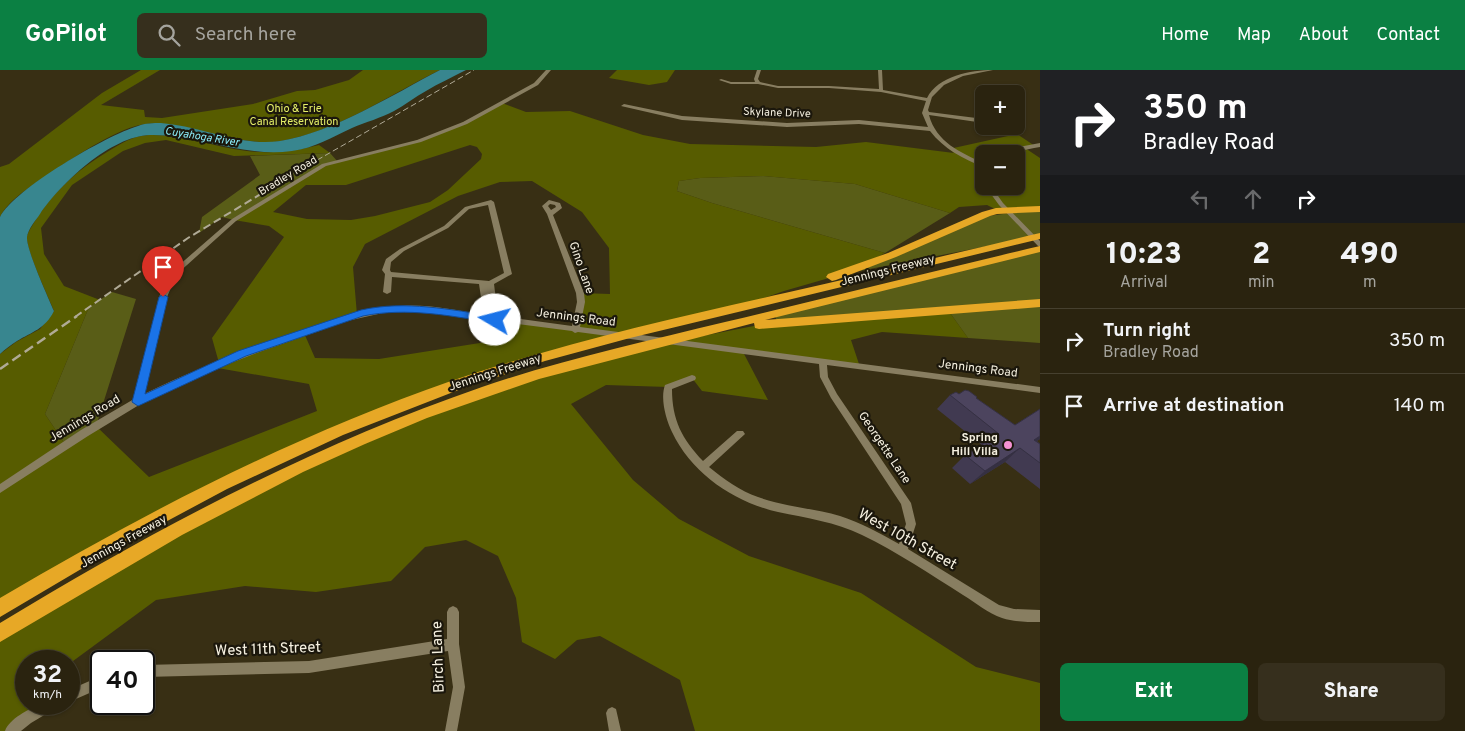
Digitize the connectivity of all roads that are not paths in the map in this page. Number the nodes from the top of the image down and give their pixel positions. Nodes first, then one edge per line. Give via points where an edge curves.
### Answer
1 (549, 70) edge
2 (758, 70) edge
3 (880, 70) edge
4 (991, 70) edge
5 (721, 80) dead end
6 (758, 83) junction
7 (881, 91) junction
8 (927, 100) junction
9 (624, 106) dead end
10 (925, 113) junction
11 (975, 120) edge
12 (931, 129) junction
13 (1040, 145) edge
14 (1025, 148) edge
15 (975, 162) edge
16 (995, 195) edge
17 (1040, 209) edge
18 (1007, 210) junction
19 (550, 214) dead end
20 (1040, 236) edge
21 (1040, 245) edge
22 (1040, 249) edge
23 (389, 274) junction
24 (486, 283) junction
25 (388, 292) dead end
26 (1040, 304) edge
27 (736, 308) junction
28 (483, 318) junction
29 (495, 320) junction
30 (578, 330) junction
31 (655, 344) junction
32 (823, 362) junction
33 (692, 378) dead end
34 (1040, 390) edge
35 (138, 402) junction
36 (740, 434) dead end
37 (703, 467) junction
38 (0, 490) edge
39 (902, 552) junction
40 (0, 608) edge
41 (453, 612) dead end
42 (1040, 616) edge
43 (0, 633) edge
44 (453, 644) junction
45 (155, 671) edge
46 (612, 713) dead end
47 (32, 715) edge
48 (11, 731) edge
49 (451, 731) edge
50 (615, 731) edge

1 - 35 street, Bradley Road via 536,84 465,124 419,141 324,165 234,220 174,273 163,297
2 - 6 street
3 - 7 street
4 - 8 street via 954,78 937,88
5 - 6 street via 737,84
6 - 7 street via 778,87
7 - 8 street
8 - 10 street
9 - 12 street, Skylane Drive via 682,118 787,125 859,122
10 - 11 street
10 - 12 street
12 - 15 street via 949,149
13 - 14 street
16 - 18 street
17 - 18 highway
18 - 21 street
18 - 27 highway via 986,214 847,273
19 - 30 street, Gino Lane via 581,298
20 - 27 highway, Jennings Freeway
22 - 31 highway, Jennings Freeway
23 - 24 street
23 - 24 street via 386,270 388,261 402,250 446,227 467,208 491,202 508,274
23 - 25 street
24 - 28 street
24 - 29 street
26 - 31 highway via 778,323
27 - 40 highway, Jennings Freeway via 540,358 381,412 206,493 118,539
28 - 29 street, Jennings Road
28 - 35 street, Jennings Road via 399,307 361,313 242,354
29 - 30 street, Jennings Road
30 - 32 street, Jennings Road
31 - 43 highway, Jennings Freeway via 516,381 350,444 204,515
32 - 34 street, Jennings Road
32 - 39 street, Georgette Lane via 824,377 834,396 906,503 911,524
33 - 37 street, West 10th Street via 668,386 666,401 683,445
35 - 38 street, Jennings Road via 65,444
36 - 37 street
37 - 39 street, West 10th Street via 753,500 851,524
39 - 42 street, West 10th Street via 999,611
41 - 44 street, Birch Lane
44 - 45 street, West 11th Street via 309,667
44 - 49 street, Birch Lane via 458,687
46 - 50 street
47 - 48 street

